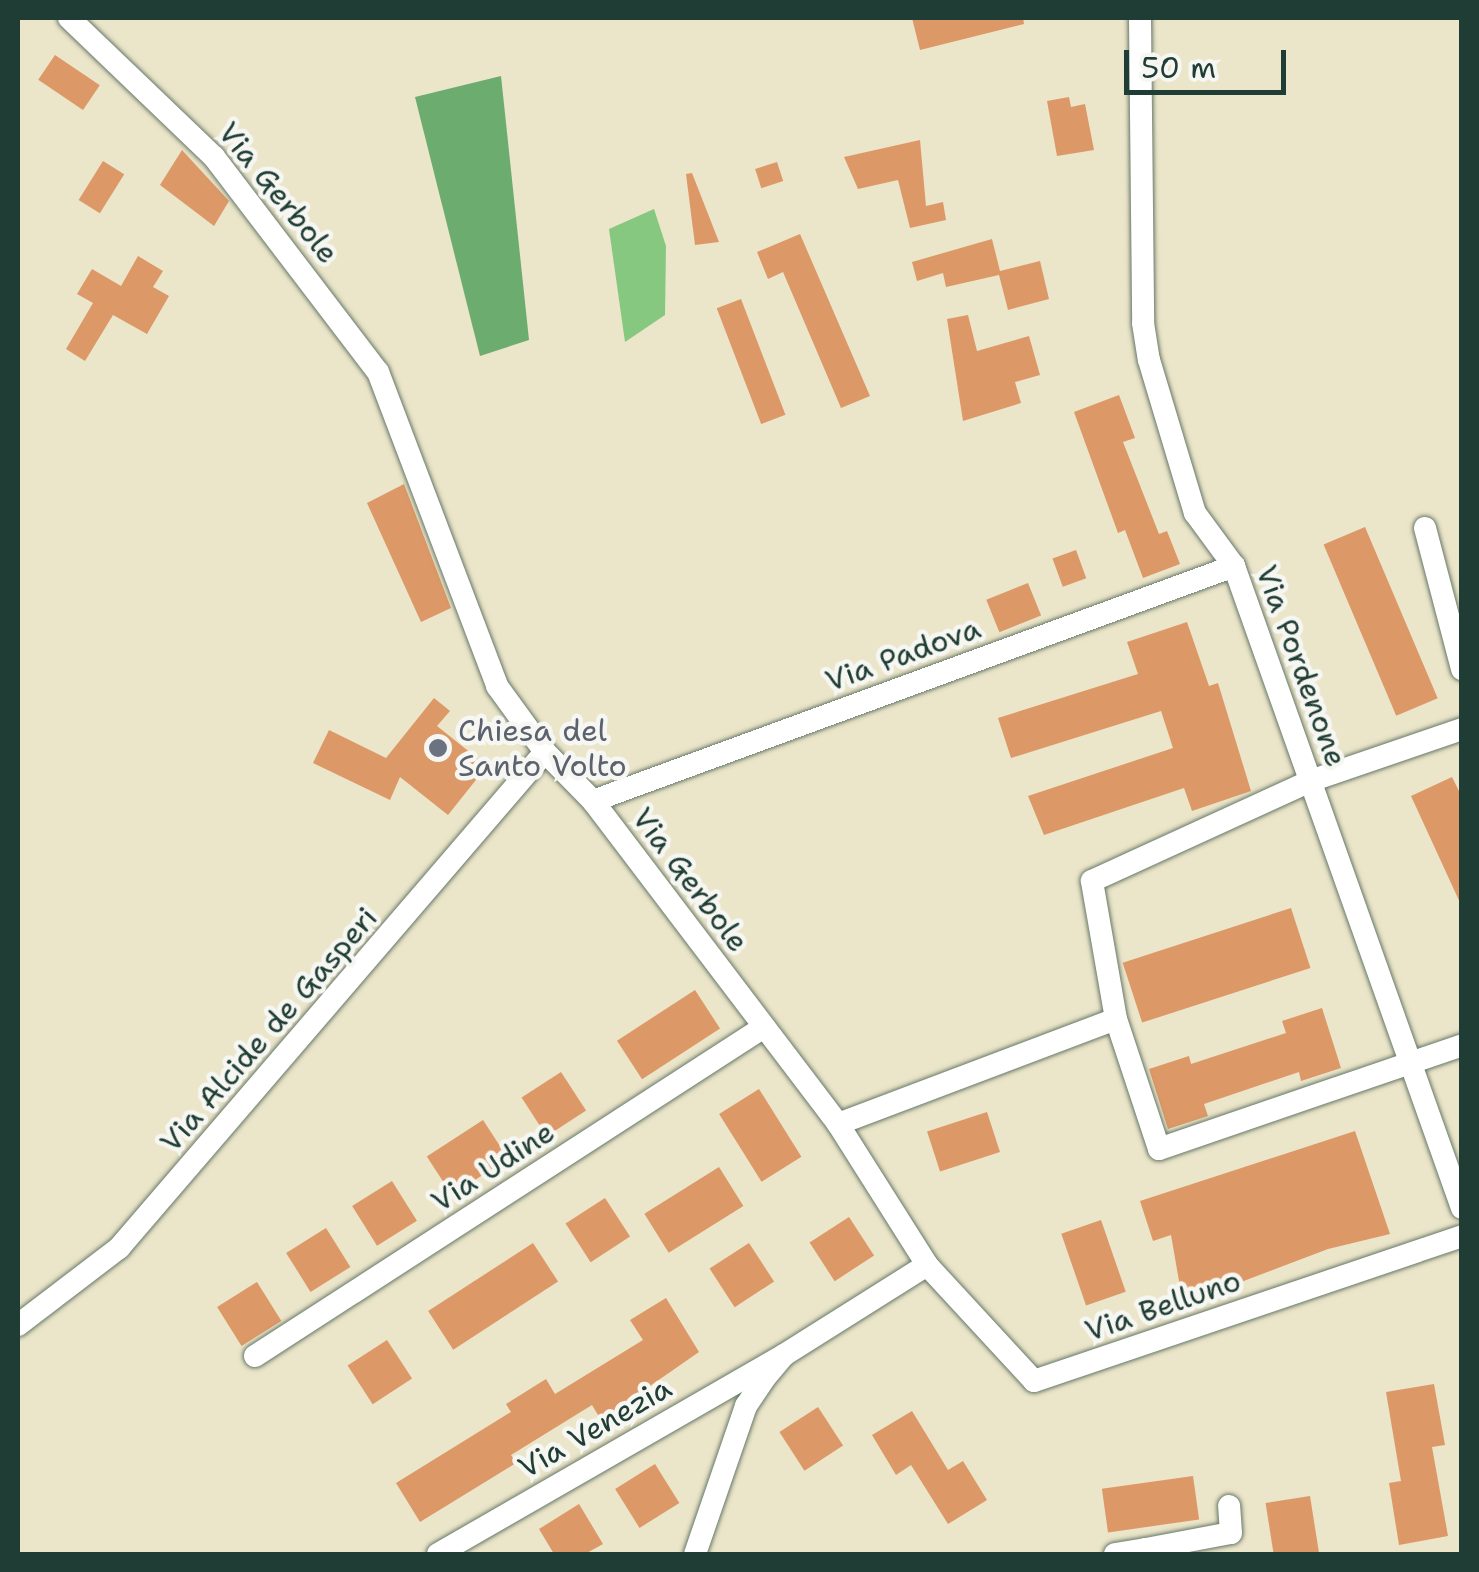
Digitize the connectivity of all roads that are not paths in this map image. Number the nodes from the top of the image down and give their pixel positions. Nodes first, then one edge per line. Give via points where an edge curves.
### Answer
1 (69, 18) edge
2 (1140, 18) edge
3 (1425, 528) dead end
4 (1234, 566) junction
5 (1462, 669) edge
6 (1462, 730) edge
7 (546, 752) junction
8 (1310, 780) junction
9 (593, 801) junction
10 (1116, 1019) junction
11 (764, 1027) junction
12 (1462, 1045) edge
13 (1411, 1064) junction
14 (838, 1124) junction
15 (1462, 1208) edge
16 (1462, 1236) edge
17 (926, 1265) junction
18 (18, 1325) edge
19 (784, 1355) junction
20 (256, 1356) dead end
21 (1229, 1506) dead end
22 (1146, 1552) edge
23 (438, 1554) edge
24 (694, 1554) edge
25 (1114, 1554) edge

1 - 7 street, Via Gerbole via 214,157 378,372 490,670
2 - 4 street, Via Pordenone via 1146,342 1195,513
3 - 5 street
4 - 8 street, Via Pordenone
4 - 9 street, Via Padova
6 - 8 street
7 - 9 street, Via Gerbole
7 - 18 street, Via Alcide de Gasperi via 119,1248
8 - 10 street via 1092,881
8 - 13 street, Via Pordenone
9 - 11 street, Via Gerbole
10 - 13 street via 1159,1149
10 - 14 street
11 - 14 street, Via Gerbole
11 - 20 street, Via Udine
12 - 13 street
13 - 15 street, Via Pordenone
14 - 17 street, Via Gerbole
16 - 17 street, Via Belluno via 1034,1381
17 - 19 street
19 - 23 street, Via Venezia
19 - 24 street via 746,1406
21 - 22 street via 1231,1533
22 - 25 street

